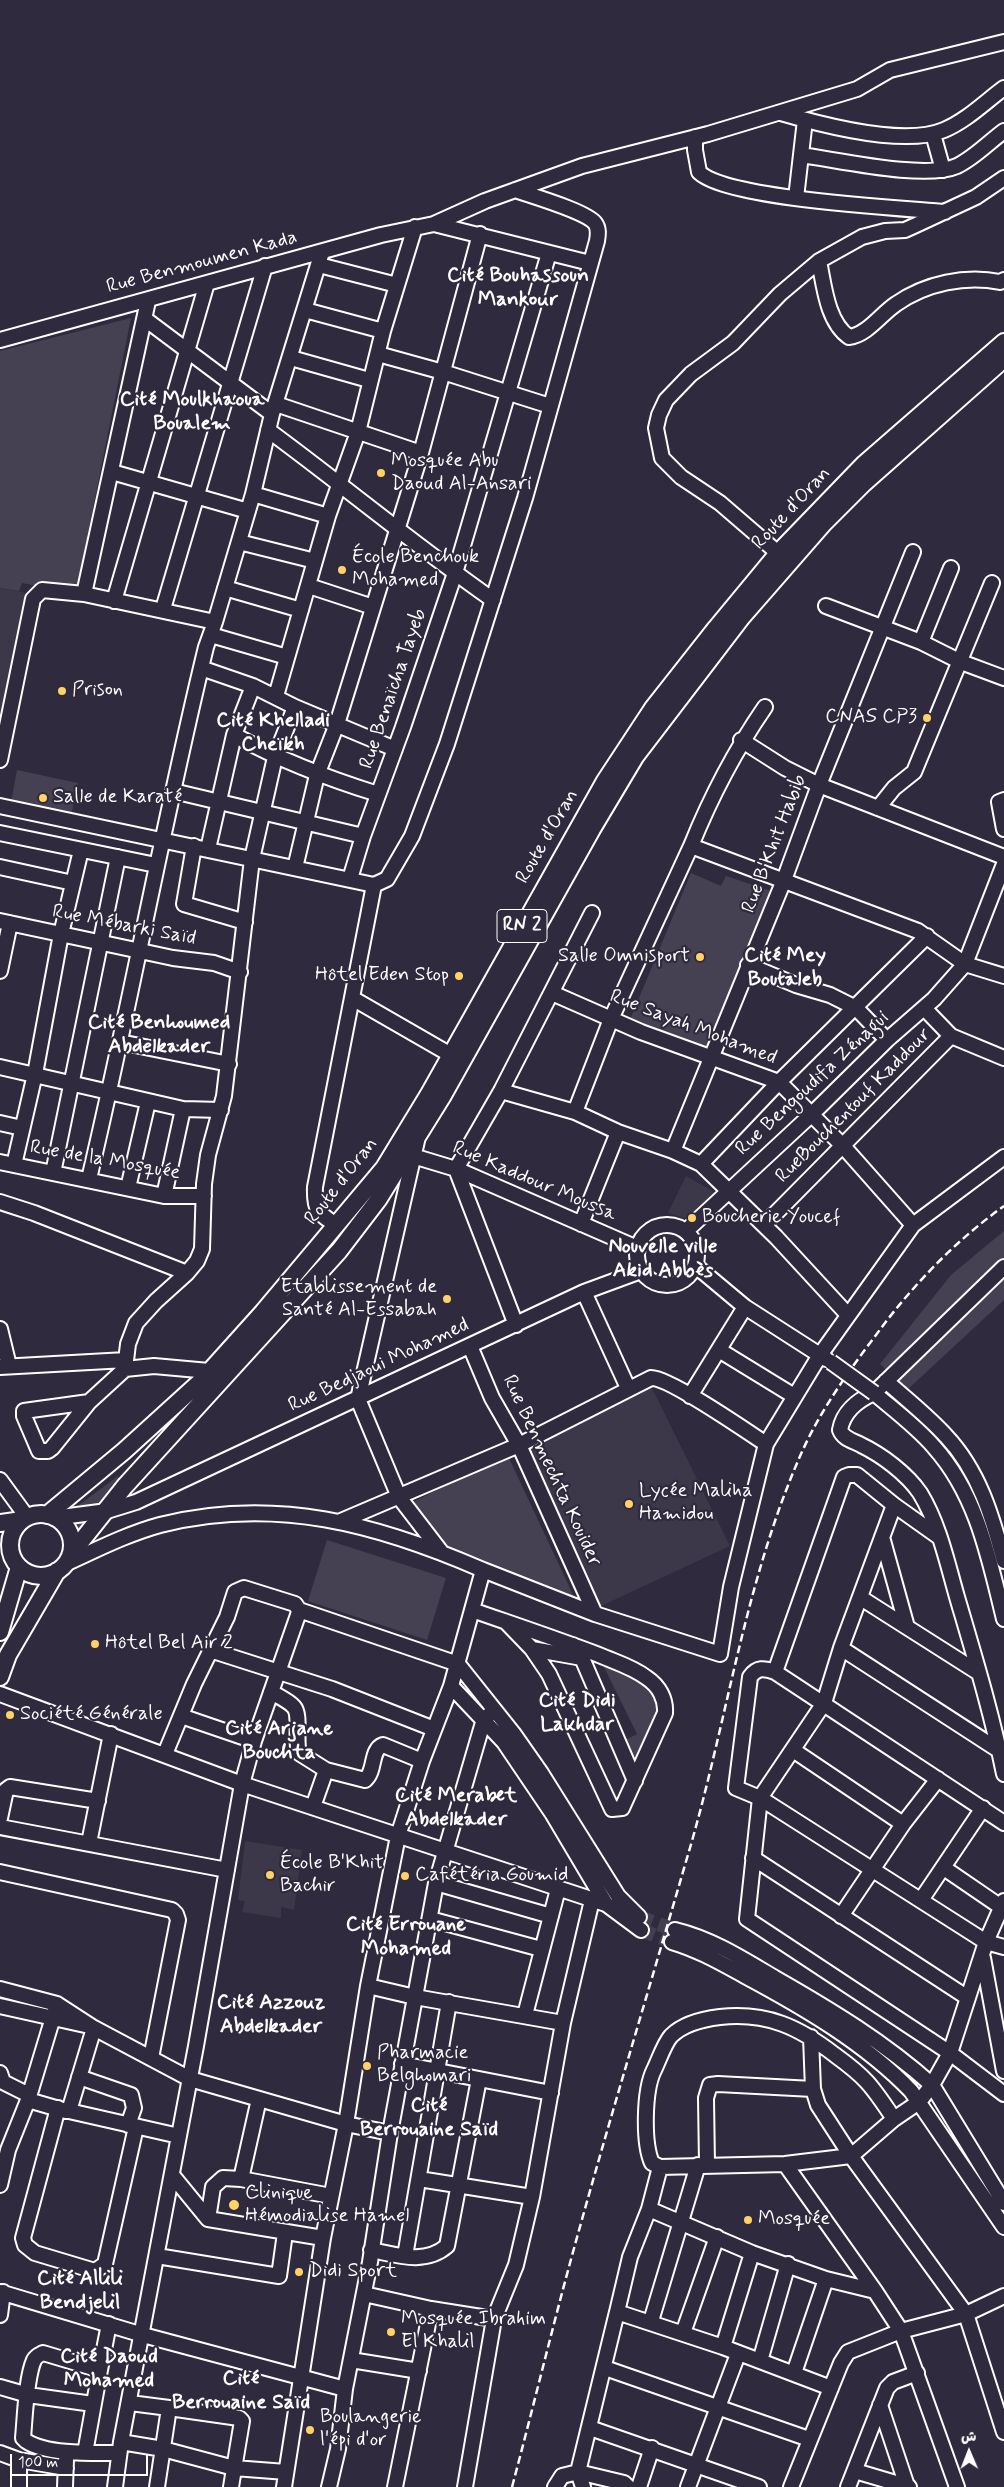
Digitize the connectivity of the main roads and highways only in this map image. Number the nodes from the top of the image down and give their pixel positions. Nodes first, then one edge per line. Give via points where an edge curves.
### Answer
1 (1004, 342) edge
2 (1004, 359) edge
3 (51, 1516) junction
4 (24, 1519) junction
5 (0, 1523) edge
6 (64, 1563) junction
7 (11, 1564) edge
8 (0, 1578) edge
9 (5, 1611) junction
10 (0, 1632) edge
11 (0, 1677) edge

1 - 3 main road, Route d'Oran / RN 2 via 864,464 778,553 716,628 653,708 611,773 384,1168 209,1371
2 - 6 main road, Route d'Oran / RN 2 via 889,460 824,523 742,617 659,723 592,829 442,1097 378,1200 338,1251 125,1486
3 - 4 main road
3 - 6 main road via 66,1527 70,1535
4 - 5 main road
4 - 7 main road via 12,1533
6 - 7 main road via 41,1576
6 - 11 main road via 8,1654
7 - 9 main road
8 - 9 main road
9 - 10 main road

